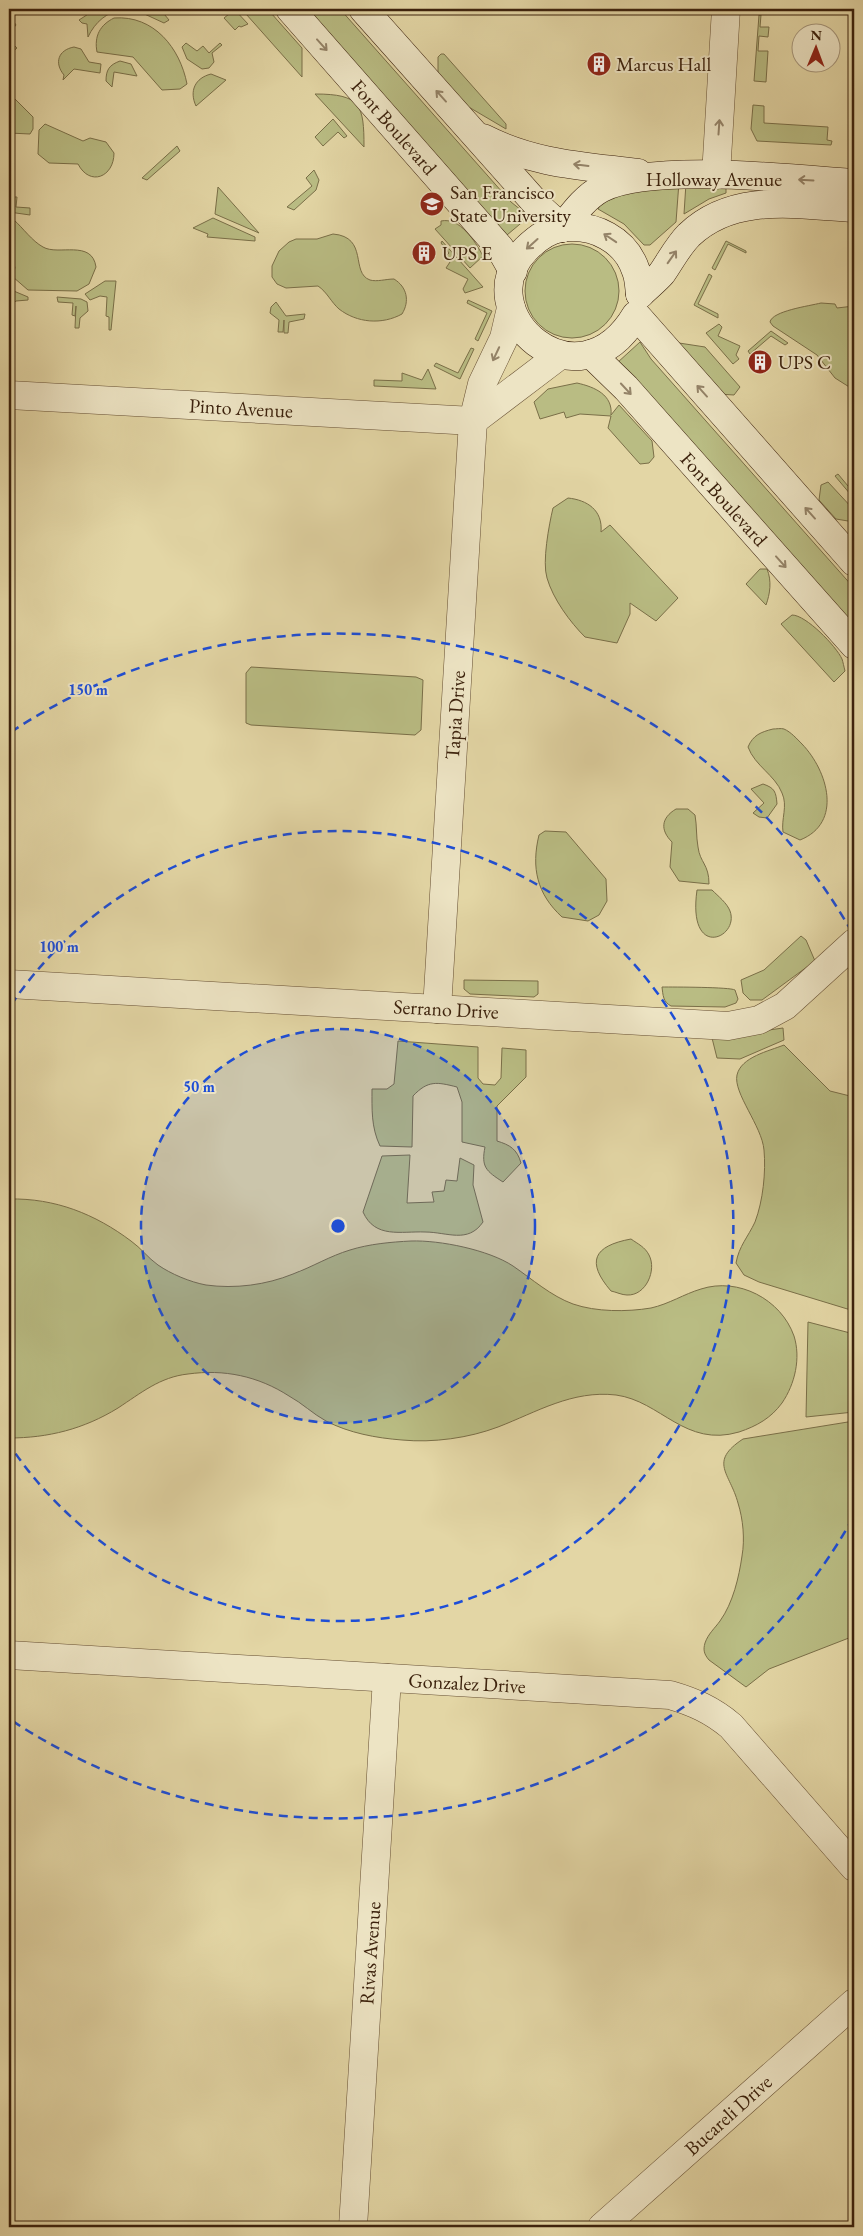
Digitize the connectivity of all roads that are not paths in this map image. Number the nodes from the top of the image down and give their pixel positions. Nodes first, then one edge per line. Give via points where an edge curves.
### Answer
1 (290, 9) edge
2 (363, 9) edge
3 (726, 9) edge
4 (473, 133) junction
5 (664, 176) junction
6 (716, 176) junction
7 (854, 183) edge
8 (854, 208) edge
9 (562, 228) junction
10 (513, 270) junction
11 (638, 304) junction
12 (512, 308) junction
13 (591, 354) junction
14 (560, 355) junction
15 (9, 395) edge
16 (473, 421) junction
17 (854, 562) edge
18 (854, 645) edge
19 (854, 943) edge
20 (9, 984) edge
21 (437, 1009) junction
22 (9, 1655) edge
23 (387, 1678) junction
24 (854, 1867) edge
25 (854, 2003) edge
26 (353, 2227) edge
27 (602, 2227) edge

1 -> 10 street, Font Boulevard via 500,248
4 -> 2 street
6 -> 3 street
5 -> 4 street via 532,158 509,151
4 - 9 street
5 - 6 street, Holloway Avenue
5 - 9 street, Holloway Avenue via 628,179 602,188 583,202
7 -> 6 street, Holloway Avenue
11 -> 8 street, Holloway Avenue via 689,235 712,218 740,207 769,204
9 -> 10 street via 535,240
11 -> 9 street via 637,272 627,252 610,237 590,228
10 - 12 street via 509,289
11 - 13 street via 625,333 610,346
17 -> 11 street
12 - 14 street via 532,342
12 -> 16 street, Tapia Drive via 504,338 482,384
13 - 14 street
13 -> 18 street, Font Boulevard via 626,388
14 - 16 street
15 - 16 street, Pinto Avenue
16 - 21 street, Tapia Drive
19 - 21 street, Serrano Drive via 786,1006 759,1020 728,1026
20 - 21 street, Serrano Drive
22 - 23 street, Gonzalez Drive
23 - 24 street, Gonzalez Drive via 670,1696 695,1702 731,1726
23 - 26 street, Rivas Avenue
25 - 27 street, Bucareli Drive

